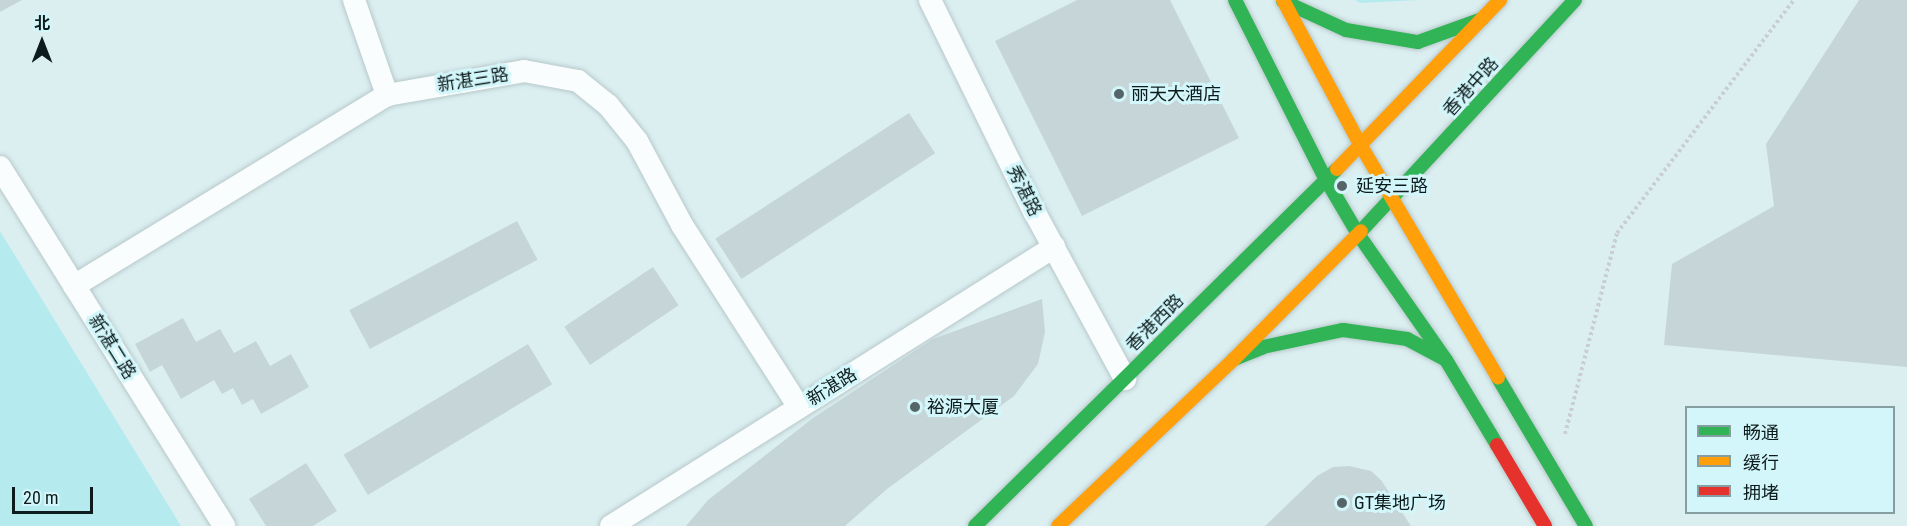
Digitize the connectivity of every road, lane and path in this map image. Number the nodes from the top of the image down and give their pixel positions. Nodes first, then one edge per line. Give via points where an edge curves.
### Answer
1 (354, 0) edge
2 (930, 0) edge
3 (1235, 0) edge
4 (1283, 0) edge
5 (1500, 0) edge
6 (1575, 0) edge
7 (1794, 0) edge
8 (1482, 19) junction
9 (387, 95) junction
10 (1361, 146) junction
11 (0, 167) edge
12 (1325, 178) junction
13 (1393, 199) junction
14 (1358, 234) junction
15 (1054, 248) junction
16 (74, 286) junction
17 (1234, 358) junction
18 (1446, 360) junction
19 (1125, 379) junction
20 (799, 407) junction
21 (1554, 476) junction
22 (224, 526) edge
23 (611, 526) edge
24 (975, 526) edge
25 (1058, 526) edge
26 (1545, 526) edge
27 (1586, 526) edge

1 - 9 street
2 - 15 street, 秀湛路
3 - 12 main road
4 - 8 main road via 1346,30 1418,42
4 - 10 main road
5 - 8 main road, 香港中路
6 - 13 main road, 香港中路
7 - 21 path via 1617,233
8 - 10 main road, 香港中路
9 - 16 street, 新湛三路
9 - 20 street, 新湛三路 via 524,71 578,81 608,105 637,141 676,215
10 - 12 main road, 香港西路
10 - 13 main road
11 - 16 street, 新湛二路
12 - 14 main road
12 - 19 main road, 香港西路
13 - 14 main road
13 - 21 main road
14 - 17 main road
14 - 18 main road
15 - 19 street, 秀湛路
15 - 20 street, 新湛路
16 - 22 street, 新湛二路
17 - 18 main road via 1263,347 1344,330 1407,339
17 - 25 main road
18 - 26 main road
19 - 24 main road, 香港西路
20 - 23 street, 新湛路
21 - 27 main road

